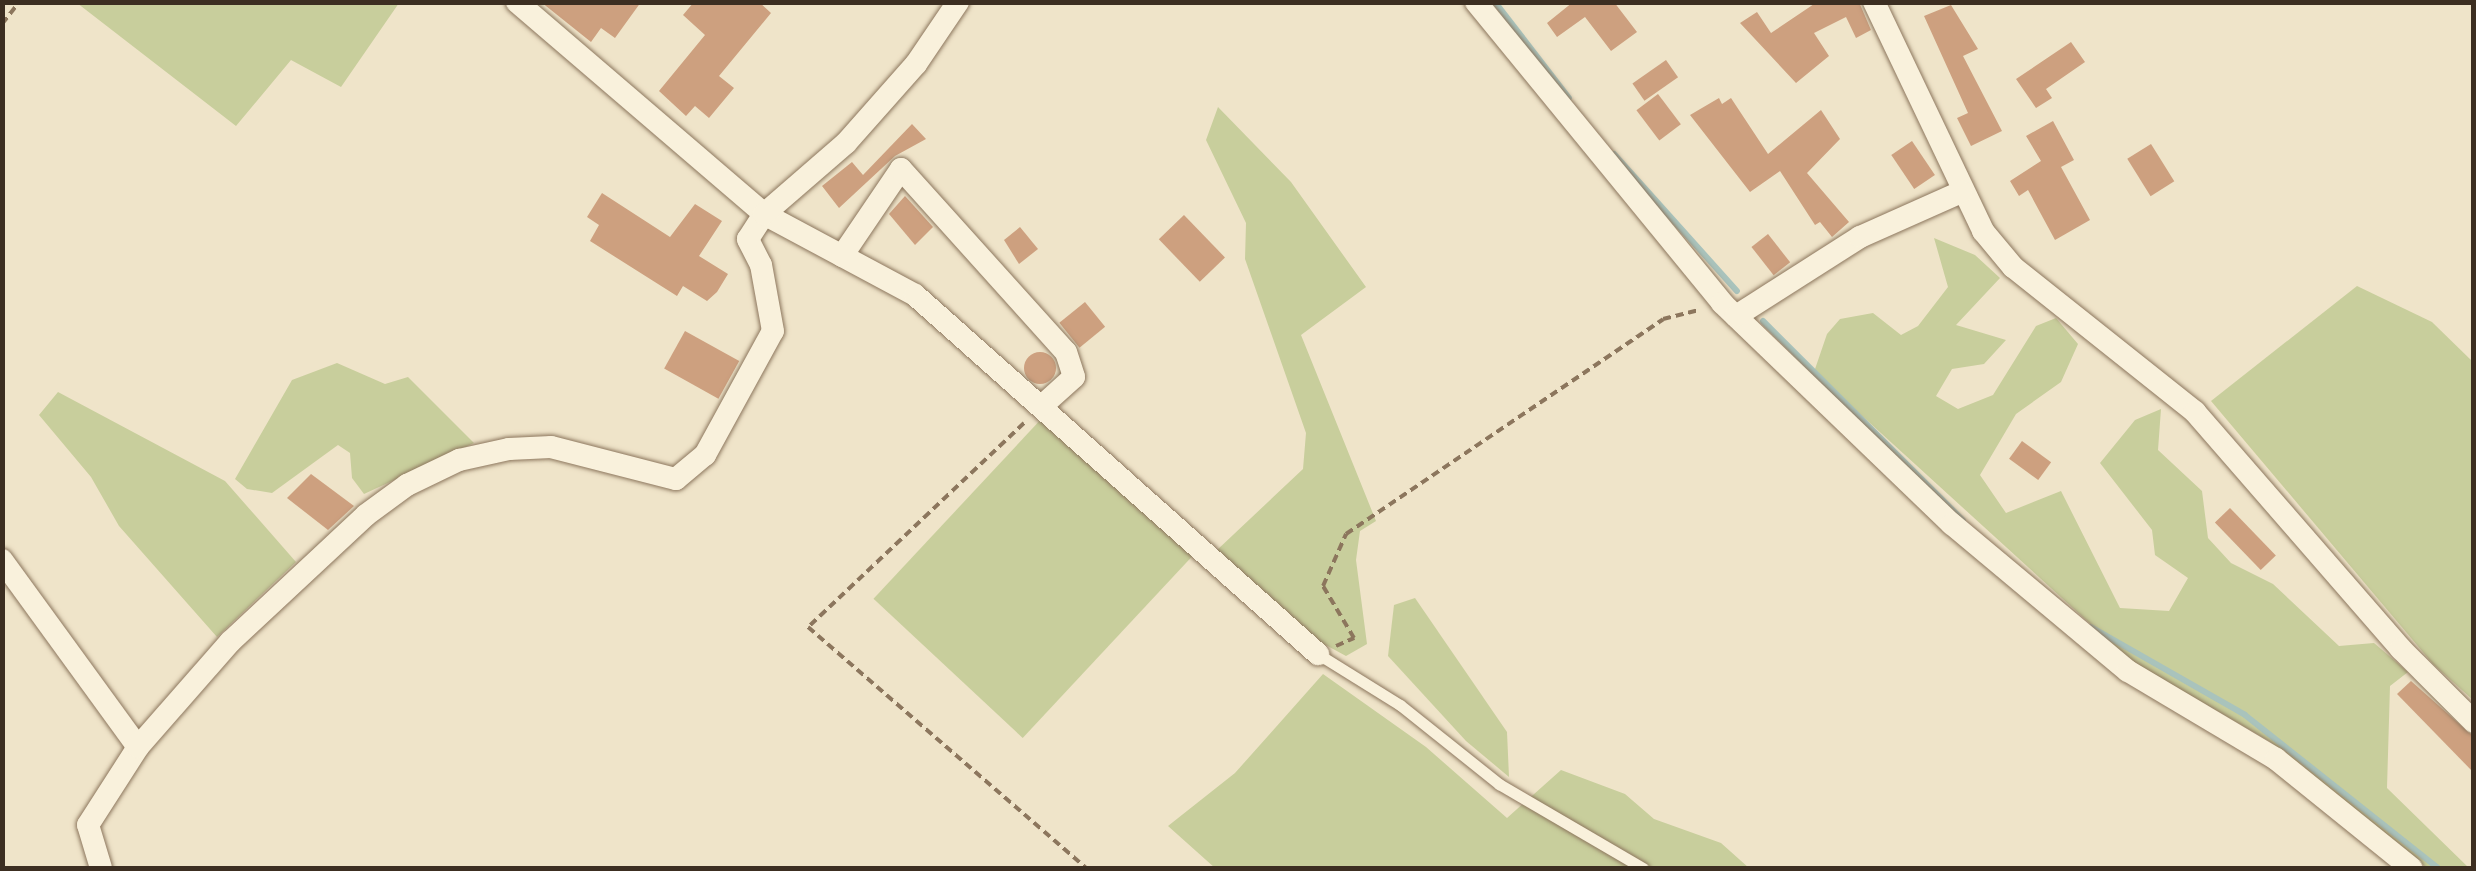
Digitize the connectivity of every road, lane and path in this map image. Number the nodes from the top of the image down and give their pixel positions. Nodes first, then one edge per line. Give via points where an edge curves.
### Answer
1 (19, 2) edge
2 (517, 2) edge
3 (958, 2) edge
4 (1476, 2) edge
5 (1874, 2) edge
6 (2, 24) edge
7 (1961, 192) junction
8 (764, 214) junction
9 (842, 256) junction
10 (1729, 309) junction
11 (1043, 405) junction
12 (2, 560) edge
13 (1318, 654) junction
14 (2474, 722) edge
15 (138, 746) junction
16 (101, 868) edge
17 (1086, 868) edge
18 (1643, 868) edge
19 (2411, 868) edge

1 - 6 path
2 - 8 street
3 - 8 street via 846,144
4 - 10 street
5 - 7 street
7 - 10 street
7 - 14 street via 2013,268 2196,412 2401,649
8 - 9 street
8 - 15 street via 748,239 761,264 773,331 706,454 676,479 550,447 509,449 459,460 407,485 366,514 230,642
9 - 11 street via 915,295
9 - 11 street via 901,169 1066,352 1074,377
10 - 13 path via 1663,319 1346,534 1324,586 1354,638
10 - 19 street via 1952,524 2128,671 2276,759
11 - 13 street
11 - 17 path via 808,626
12 - 15 street
13 - 18 lane via 1400,705 1499,784
15 - 16 street via 88,825

